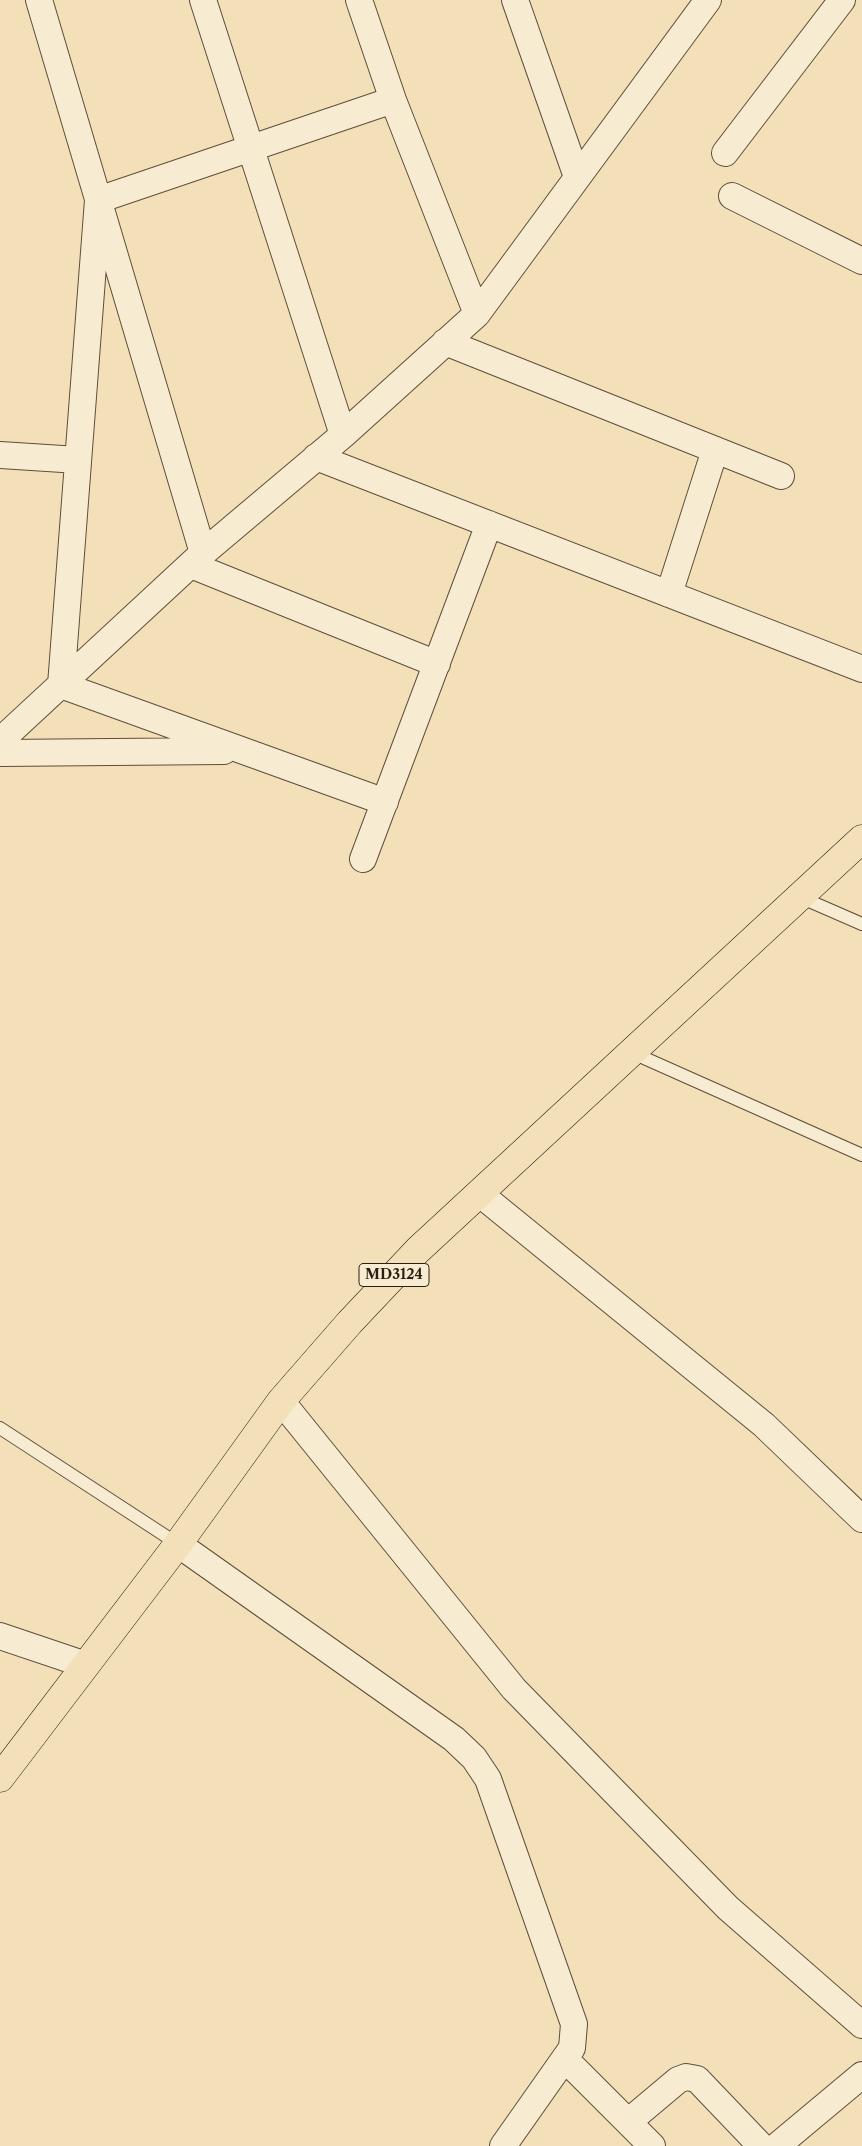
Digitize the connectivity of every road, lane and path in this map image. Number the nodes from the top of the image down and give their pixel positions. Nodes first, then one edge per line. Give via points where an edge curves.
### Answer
1 (39, 0) edge
2 (202, 0) edge
3 (359, 0) edge
4 (515, 0) edge
5 (708, 0) edge
6 (842, 0) edge
7 (687, 11) edge
8 (393, 100) junction
9 (250, 148) junction
10 (725, 153) dead end
11 (577, 177) junction
12 (732, 196) dead end
13 (98, 200) junction
14 (862, 261) edge
15 (477, 314) junction
16 (445, 342) junction
17 (343, 435) junction
18 (715, 450) junction
19 (0, 455) edge
20 (316, 457) junction
21 (78, 460) junction
22 (781, 476) dead end
23 (489, 524) junction
24 (197, 558) junction
25 (669, 594) junction
26 (437, 664) junction
27 (862, 669) edge
28 (61, 685) junction
29 (0, 741) edge
30 (243, 751) junction
31 (0, 753) edge
32 (385, 802) junction
33 (862, 840) edge
34 (363, 859) dead end
35 (800, 897) junction
36 (862, 924) edge
37 (633, 1053) junction
38 (862, 1155) edge
39 (480, 1194) junction
40 (281, 1401) junction
41 (0, 1428) edge
42 (862, 1519) edge
43 (178, 1544) junction
44 (0, 1636) edge
45 (86, 1665) junction
46 (0, 1778) edge
47 (862, 2025) edge
48 (565, 2059) junction
49 (862, 2075) edge
50 (628, 2122) junction
51 (503, 2146) edge
52 (652, 2146) edge
53 (761, 2146) edge
54 (777, 2146) edge

1 - 13 street
2 - 9 street
3 - 8 street
4 - 11 street
5 - 7 street
6 - 10 street
7 - 11 street
8 - 9 street
8 - 15 street
9 - 13 street
9 - 17 street
11 - 15 street
12 - 14 street
13 - 21 street
13 - 24 street
15 - 16 street
16 - 17 street
16 - 18 street
17 - 20 street
18 - 22 street
18 - 25 street
19 - 21 street
20 - 23 street
20 - 24 street
21 - 28 street
23 - 25 street
23 - 26 street
24 - 26 street
24 - 28 street
25 - 27 street
26 - 32 street
28 - 29 street
28 - 30 street
30 - 31 street
30 - 32 street
32 - 34 street
33 - 35 main road, MD3124
35 - 36 lane
35 - 37 main road, MD3124
37 - 38 lane
37 - 39 main road, MD3124
39 - 40 main road, MD3124 via 418,1250
39 - 42 street via 764,1425
40 - 43 main road, MD3124
40 - 47 street via 514,1689 728,1908
41 - 43 lane
43 - 45 main road, MD3124
43 - 48 street via 454,1739 474,1758 488,1779 574,2024 572,2048
44 - 45 street
45 - 46 main road, MD3124
48 - 50 street
48 - 51 street
49 - 54 street
50 - 52 street
50 - 53 street via 678,2080 686,2077 697,2079

